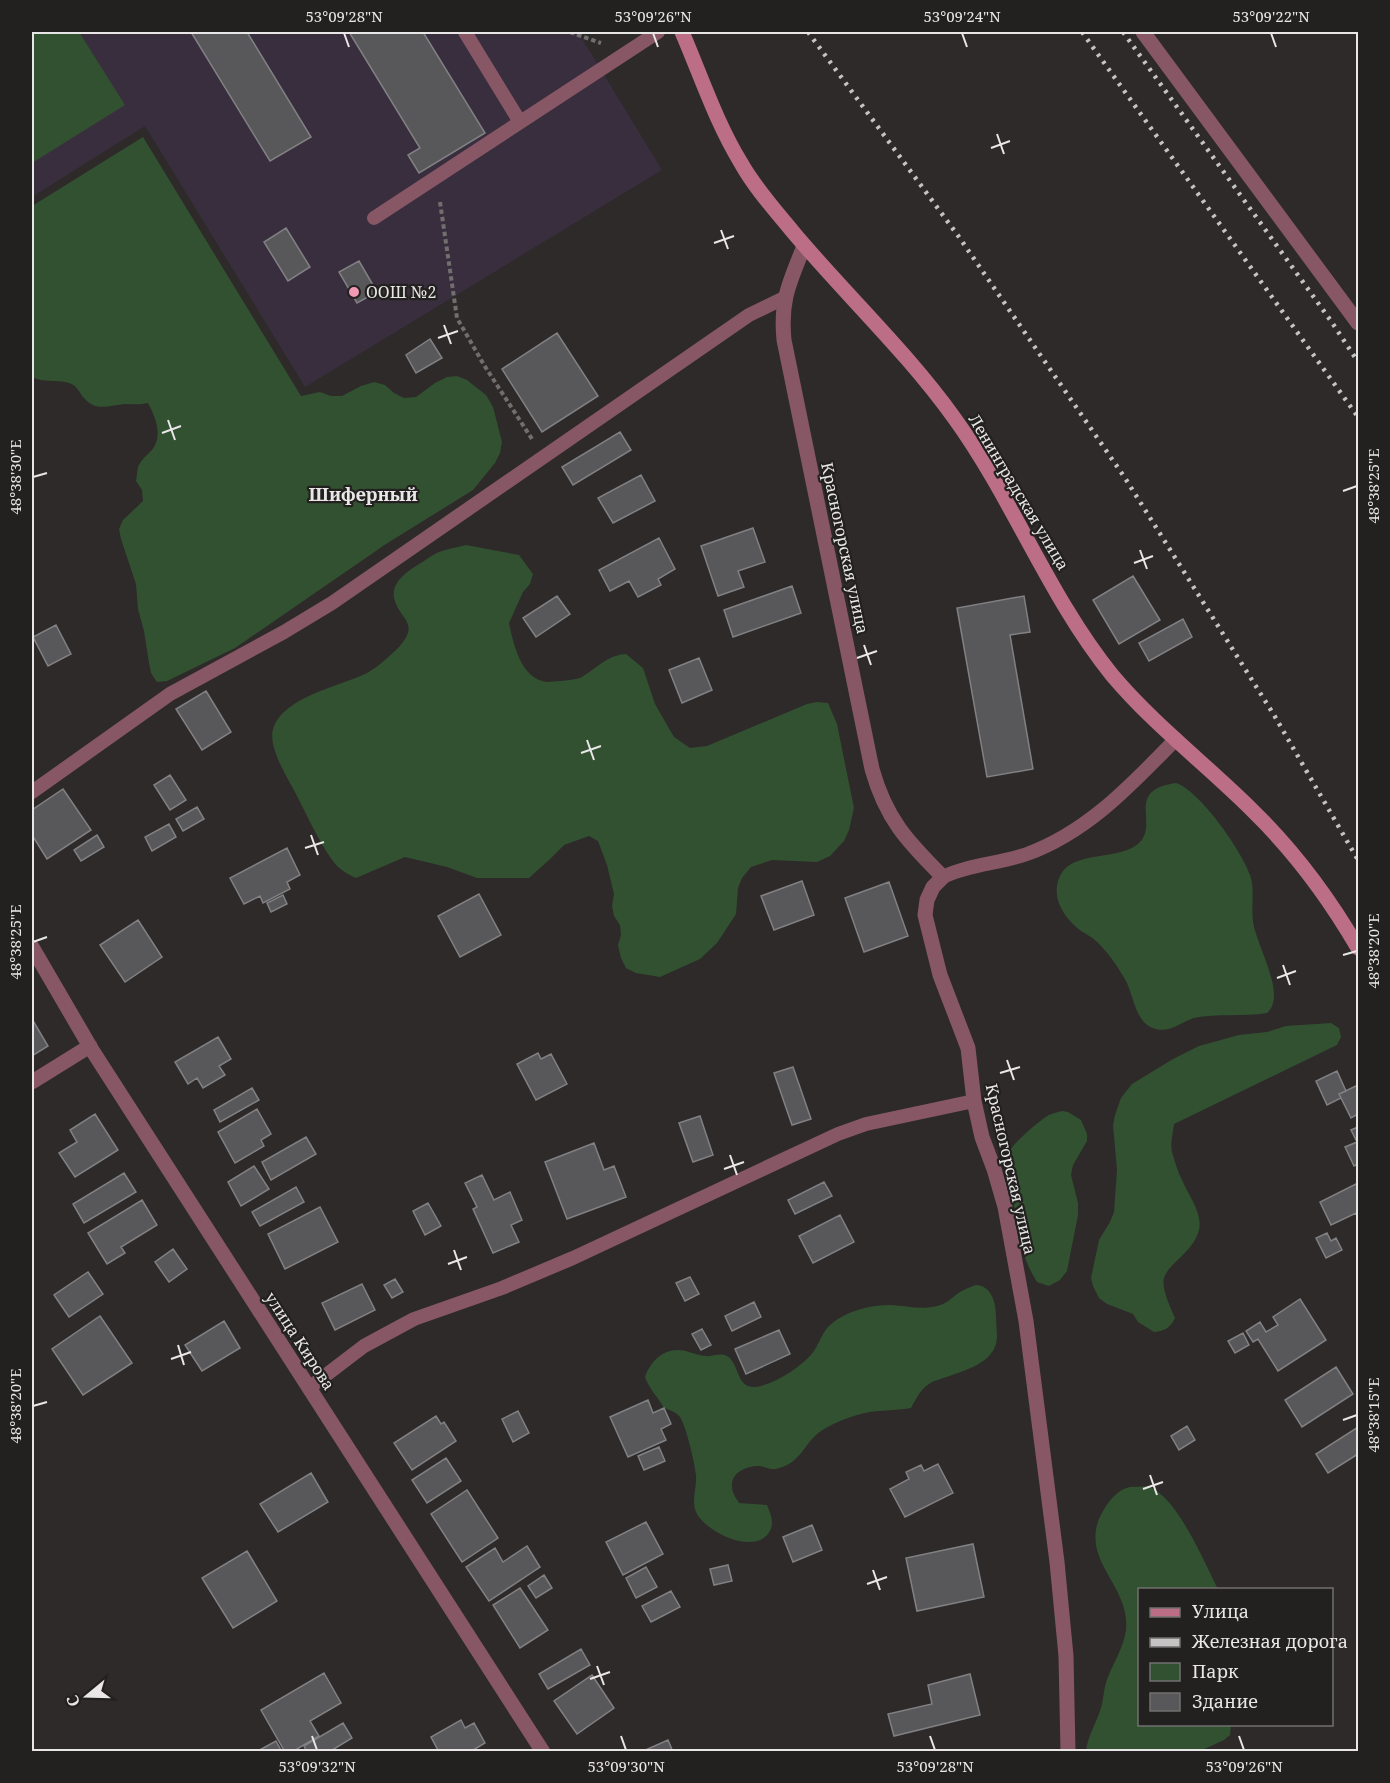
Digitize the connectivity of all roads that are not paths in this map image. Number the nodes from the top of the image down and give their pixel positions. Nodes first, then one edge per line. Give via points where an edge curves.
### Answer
1 (465, 32) edge
2 (658, 32) edge
3 (682, 32) edge
4 (1143, 32) edge
5 (520, 122) junction
6 (374, 218) dead end
7 (804, 246) junction
8 (784, 298) junction
9 (1359, 323) edge
10 (1176, 739) junction
11 (32, 792) edge
12 (943, 877) junction
13 (32, 947) edge
14 (1359, 948) edge
15 (90, 1046) junction
16 (32, 1082) edge
17 (974, 1101) junction
18 (309, 1388) junction
19 (543, 1752) edge
20 (1068, 1752) edge

1 - 5 lane
2 - 5 lane
3 - 7 main road, Ленинградская улица via 741,165
4 - 9 street
5 - 6 lane
7 - 8 street, Красногорская улица
7 - 10 main road, Ленинградская улица via 956,420 1085,638 1112,675
8 - 11 lane via 749,315 332,603 170,694
8 - 12 street, Красногорская улица via 784,340 876,784 903,836
10 - 12 lane via 1115,800 1053,842 1007,861 957,870
10 - 14 main road, Ленинградская улица via 1283,841
12 - 17 street, Красногорская улица via 933,887 925,915 940,975 968,1048
13 - 15 street, улица Кирова
15 - 16 street
15 - 18 street, улица Кирова
17 - 18 lane via 866,1124 838,1134 573,1258 414,1319 364,1346
17 - 20 street, Красногорская улица via 1005,1207 1026,1321 1057,1562 1066,1656
18 - 19 street, улица Кирова

